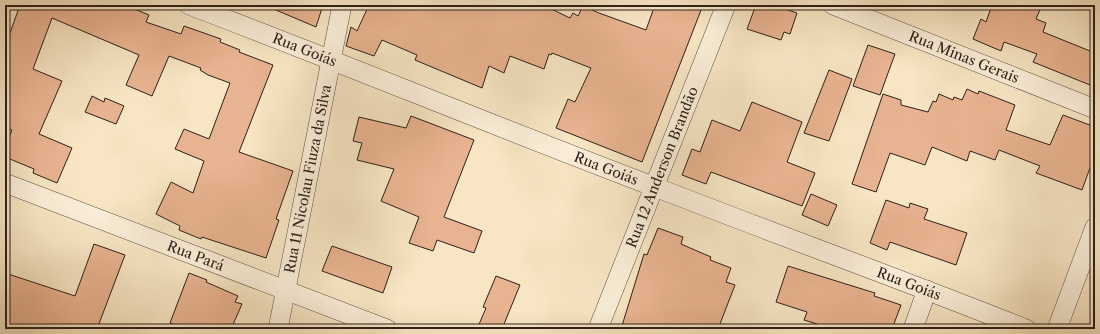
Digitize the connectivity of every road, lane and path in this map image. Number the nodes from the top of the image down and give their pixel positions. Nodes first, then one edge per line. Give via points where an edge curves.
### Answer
1 (188, 5) edge
2 (342, 5) edge
3 (726, 5) edge
4 (833, 5) edge
5 (331, 59) junction
6 (1095, 109) edge
7 (5, 183) edge
8 (654, 187) junction
9 (1095, 227) edge
10 (286, 290) junction
11 (927, 290) junction
12 (278, 329) edge
13 (387, 329) edge
14 (598, 329) edge
15 (913, 329) edge
16 (1026, 329) edge
17 (1057, 329) edge

1 - 5 street, Rua Goiás
2 - 5 street, Rua 11 Nicolau Fiuza da Silva
3 - 8 street, Rua 12 Anderson Brandão
4 - 6 street, Rua Minas Gerais
5 - 8 street, Rua Goiás
5 - 10 street, Rua 11 Nicolau Fiuza da Silva
7 - 10 street, Rua Pará
8 - 11 street, Rua Goiás
8 - 14 street, Rua 12 Anderson Brandão
9 - 17 street
10 - 12 street, Rua 11 Nicolau Fiuza da Silva
10 - 13 street, Rua Pará
11 - 15 street
11 - 16 street, Rua Goiás

